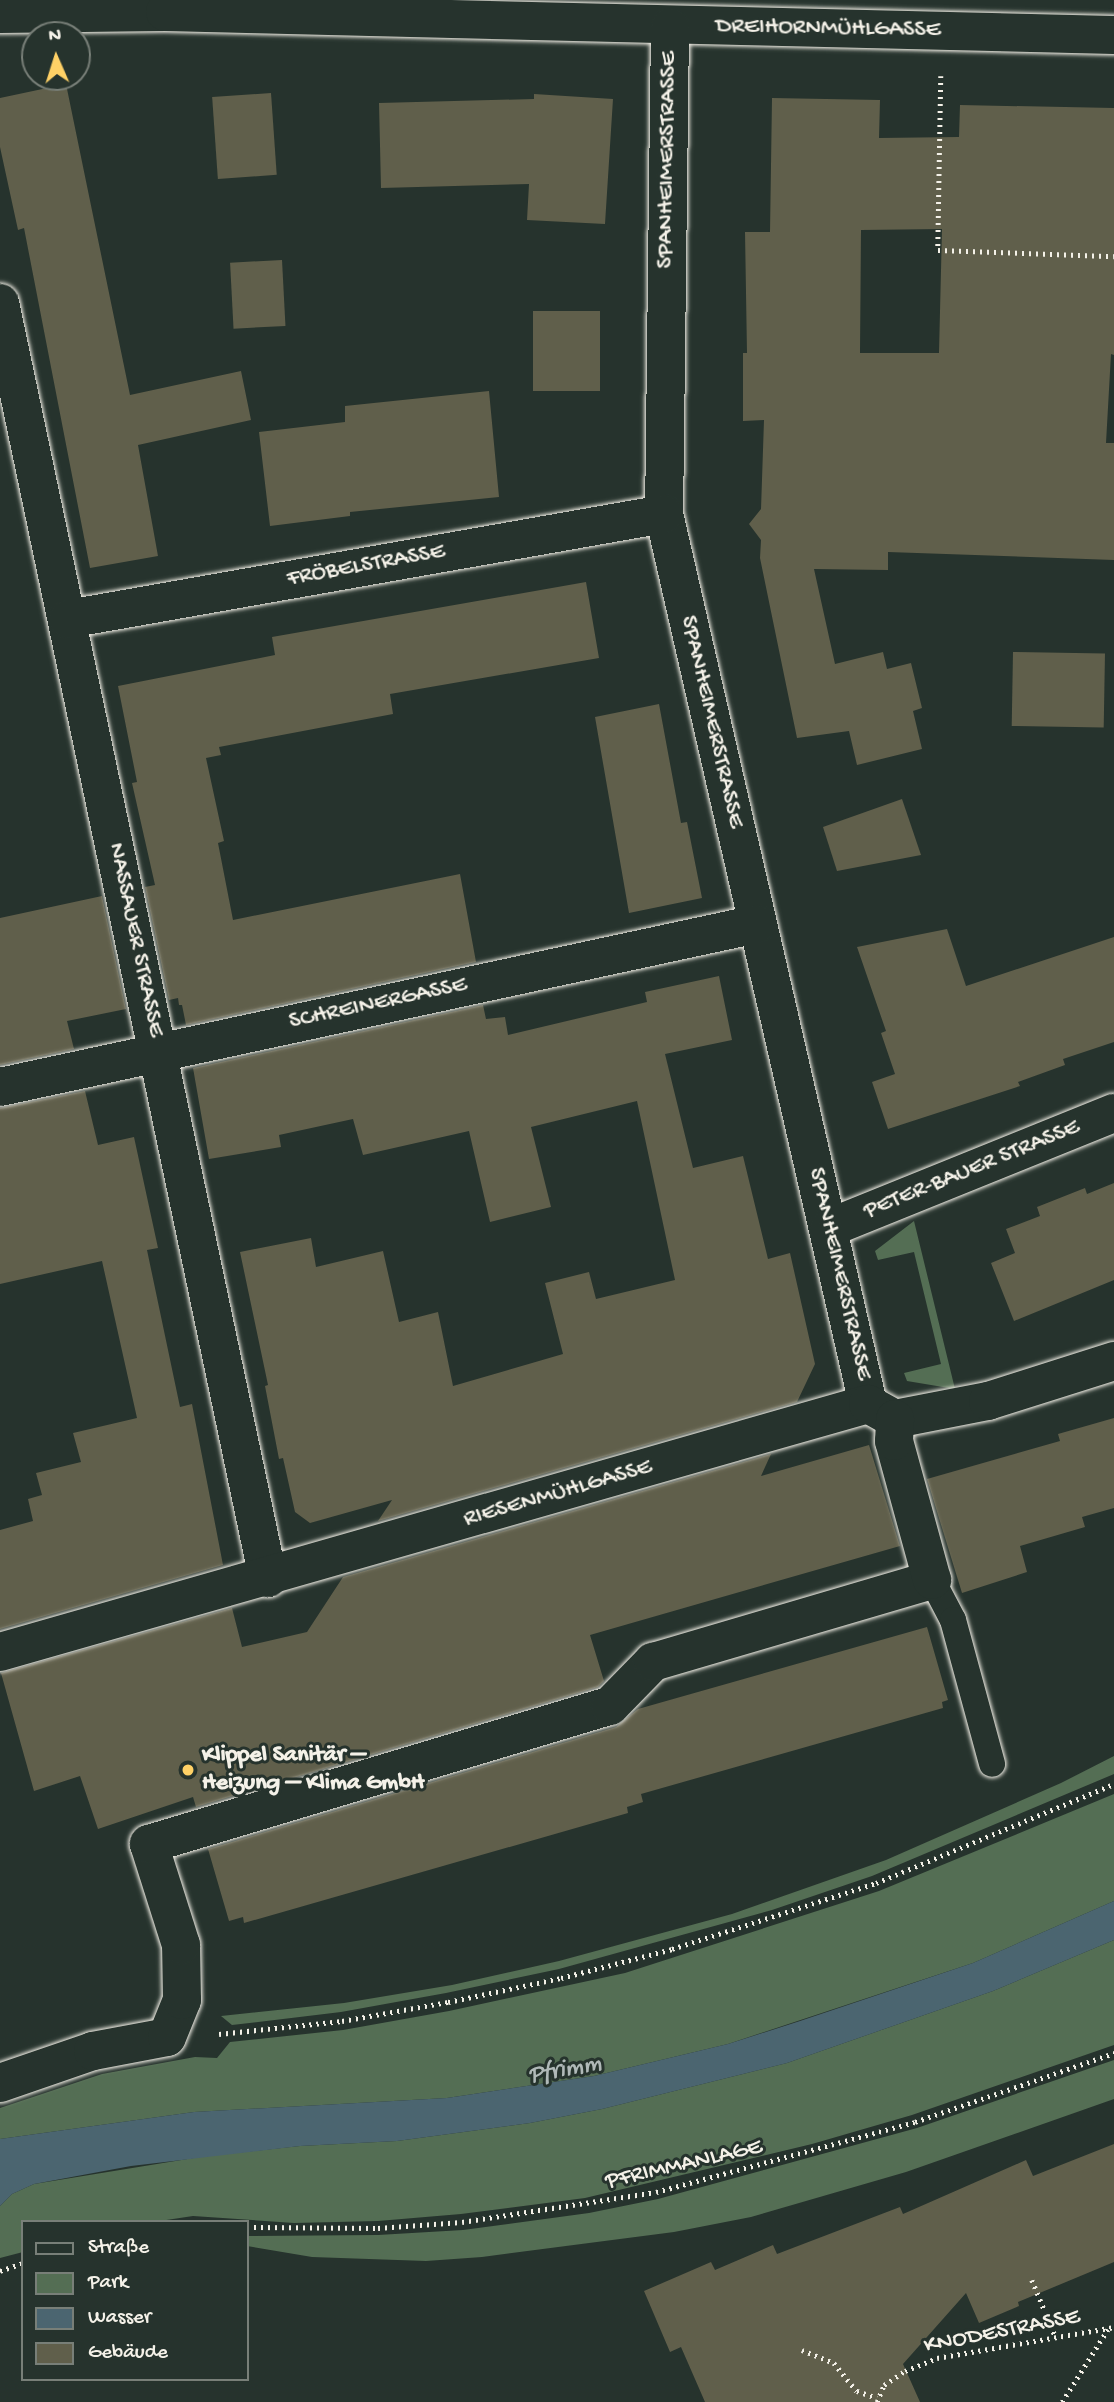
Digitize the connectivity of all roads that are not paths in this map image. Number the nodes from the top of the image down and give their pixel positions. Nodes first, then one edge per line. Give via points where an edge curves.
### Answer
1 (164, 6) edge
2 (333, 9) edge
3 (0, 15) edge
4 (670, 27) junction
5 (1114, 36) edge
6 (0, 303) edge
7 (664, 514) junction
8 (68, 619) junction
9 (757, 924) junction
10 (158, 1051) junction
11 (0, 1087) edge
12 (1114, 1113) edge
13 (829, 1228) junction
14 (1114, 1361) edge
15 (882, 1411) junction
16 (268, 1578) junction
17 (932, 1580) junction
18 (0, 1652) edge
19 (992, 1764) dead end
20 (0, 2083) edge

1 - 2 street, DREIHORNMÜHLGASSE
1 - 3 street, DREIHORNMÜHLGASSE
2 - 4 street, DREIHORNMÜHLGASSE
4 - 5 street, DREIHORNMÜHLGASSE
4 - 7 street, SPANHEIMERSTRASSE
6 - 8 street, NASSAUER STRASSE
7 - 8 street, FRÖBELSTRASSE
7 - 9 street, SPANHEIMERSTRASSE
8 - 10 street, NASSAUER STRASSE
9 - 10 street, SCHREINERGASSE
9 - 13 street, SPANHEIMERSTRASSE
10 - 11 street, SCHREINERGASSE
10 - 16 street, NASSAUER STRASSE
12 - 13 street, PETER-BAUER STRASSE
13 - 15 street, SPANHEIMERSTRASSE
14 - 15 street, RIESENMÜHLGASSE via 988,1401
15 - 16 street, RIESENMÜHLGASSE
15 - 17 street, SPANHEIMERSTRASSE
16 - 18 street, RIESENMÜHLGASSE
17 - 19 lane via 953,1620
17 - 20 street via 653,1662 610,1706 149,1844 181,1945 182,2000 167,2037 93,2051

